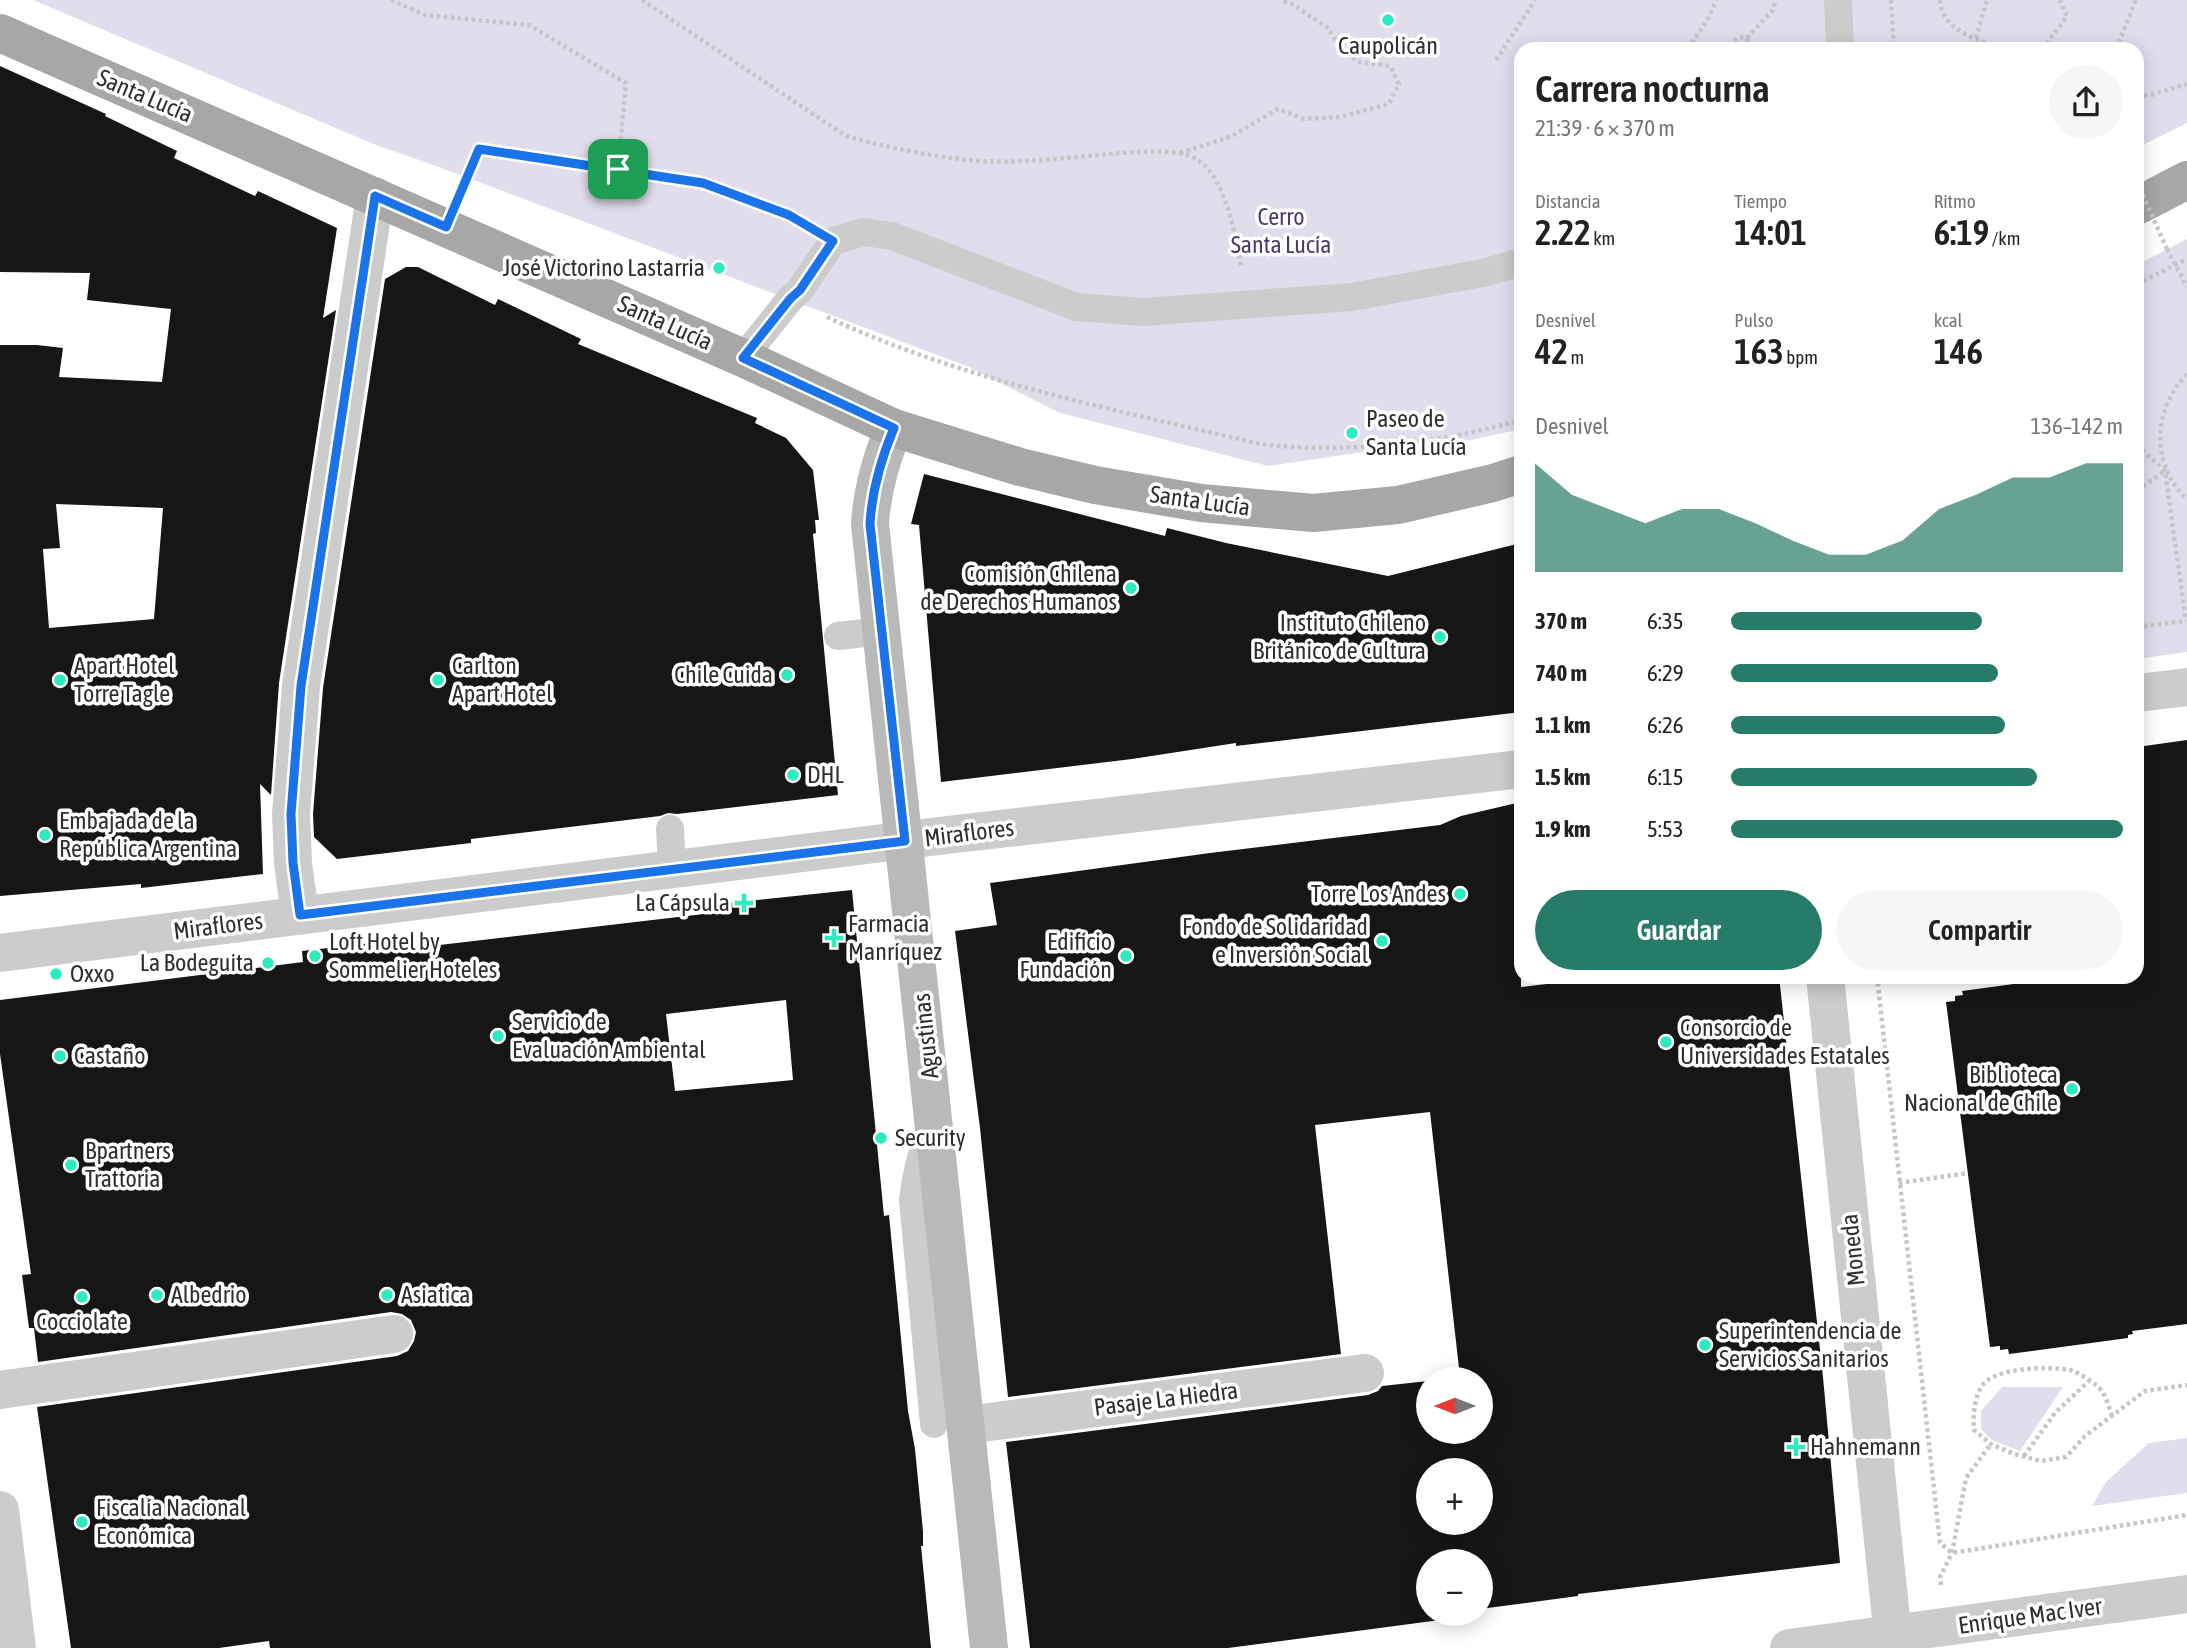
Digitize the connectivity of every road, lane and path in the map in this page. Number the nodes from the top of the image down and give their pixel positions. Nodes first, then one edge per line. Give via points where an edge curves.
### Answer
1 (391, 0) edge
2 (642, 0) edge
3 (1281, 0) edge
4 (1535, 0) edge
5 (1716, 0) edge
6 (1776, 0) edge
7 (1838, 0) edge
8 (1891, 0) edge
9 (1940, 0) edge
10 (1987, 0) edge
11 (2060, 0) edge
12 (2136, 0) edge
13 (0, 33) edge
14 (1746, 38) junction
15 (1976, 38) junction
16 (1693, 42) edge
17 (1732, 42) edge
18 (1747, 42) edge
19 (1840, 42) edge
20 (1894, 42) edge
21 (1986, 42) edge
22 (2047, 42) edge
23 (2119, 42) edge
24 (1496, 60) dead end
25 (2187, 84) edge
26 (2144, 96) edge
27 (1177, 153) junction
28 (618, 169) junction
29 (2187, 180) edge
30 (375, 196) junction
31 (2144, 197) edge
32 (2144, 202) edge
33 (446, 227) junction
34 (833, 241) junction
35 (2187, 259) edge
36 (1514, 264) edge
37 (2177, 264) junction
38 (2144, 280) edge
39 (2187, 287) edge
40 (790, 299) junction
41 (1248, 305) junction
42 (743, 358) junction
43 (2187, 373) edge
44 (1514, 422) edge
45 (894, 428) junction
46 (2144, 452) edge
47 (2165, 471) junction
48 (1514, 476) edge
49 (2144, 485) edge
50 (2187, 499) edge
51 (2186, 620) edge
52 (2144, 626) edge
53 (882, 631) junction
54 (838, 636) dead end
55 (2187, 687) edge
56 (2144, 692) edge
57 (1514, 770) edge
58 (670, 830) dead end
59 (905, 841) junction
60 (672, 869) junction
61 (300, 915) junction
62 (0, 953) edge
63 (1826, 984) edge
64 (1878, 984) edge
65 (1968, 1173) dead end
66 (1899, 1183) junction
67 (394, 1334) dead end
68 (1365, 1373) dead end
69 (2090, 1381) junction
70 (2187, 1385) edge
71 (0, 1391) edge
72 (2112, 1416) junction
73 (950, 1424) junction
74 (1991, 1444) junction
75 (2024, 1456) junction
76 (0, 1510) edge
77 (2187, 1515) edge
78 (1951, 1552) junction
79 (2187, 1594) edge
80 (1944, 1628) junction
81 (1893, 1642) edge
82 (17, 1648) edge
83 (989, 1648) edge
84 (1789, 1648) edge

1 - 28 path via 425,15 529,25 626,83
2 - 27 path via 846,135 883,146 968,160
3 - 27 path via 1328,29 1340,49 1359,62 1390,66 1399,84 1389,104 1340,117 1304,119 1278,109 1232,135
4 - 24 path
5 - 16 path
6 - 14 path via 1772,11
7 - 19 lane
8 - 20 path
9 - 15 path via 1945,18 1955,29
10 - 15 path
11 - 22 path via 2067,17
12 - 23 path
13 - 30 main road, Santa Lucía
14 - 17 path
14 - 18 path
15 - 21 path
25 - 26 path
27 - 41 path via 1198,159 1218,184 1235,235
28 - 33 path via 479,149
28 - 34 path via 703,183 789,215
29 - 32 main road
30 - 33 main road, Santa Lucía
30 - 61 street via 301,686 291,814
31 - 37 path, bridge
33 - 42 main road, Santa Lucía
34 - 40 lane
34 - 41 lane via 864,232 892,236 1076,307 1143,312
35 - 37 path
36 - 41 lane via 1352,297
37 - 38 path
37 - 39 path
40 - 42 lane
40 - 44 path via 936,362 1260,444 1302,449 1365,447 1427,441
42 - 45 main road, Santa Lucía
43 - 47 path via 2174,387 2163,412 2160,439
45 - 48 main road, Santa Lucía via 1095,485 1280,512 1398,505
45 - 53 main road, Agustinas via 880,461 870,524
46 - 47 path
47 - 49 path
47 - 50 path
47 - 51 path
51 - 52 path
53 - 54 lane
53 - 59 main road, Agustinas
55 - 56 street
57 - 59 street, Miraflores
58 - 60 lane
59 - 60 street, Miraflores
59 - 73 main road, Agustinas via 934,1122
60 - 61 street, Miraflores
61 - 62 street, Miraflores
63 - 81 street, Moneda
64 - 66 path
65 - 66 path
66 - 78 path via 1940,1543
67 - 71 street
68 - 73 street, Pasaje La Hiedra
69 - 72 path via 2101,1389
69 - 74 path via 2072,1370 2039,1369 2003,1372 1982,1385 1973,1411 1974,1430
69 - 75 path via 2055,1413
70 - 72 path via 2145,1391
72 - 75 path via 2066,1457 2041,1461
73 - 83 main road, Agustinas
74 - 75 path
74 - 78 path via 1966,1478
76 - 82 street
77 - 78 path
78 - 80 path via 1940,1577
79 - 80 street, Enrique Mac Iver
80 - 81 street, Enrique Mac Iver
81 - 84 street, Enrique Mac Iver

